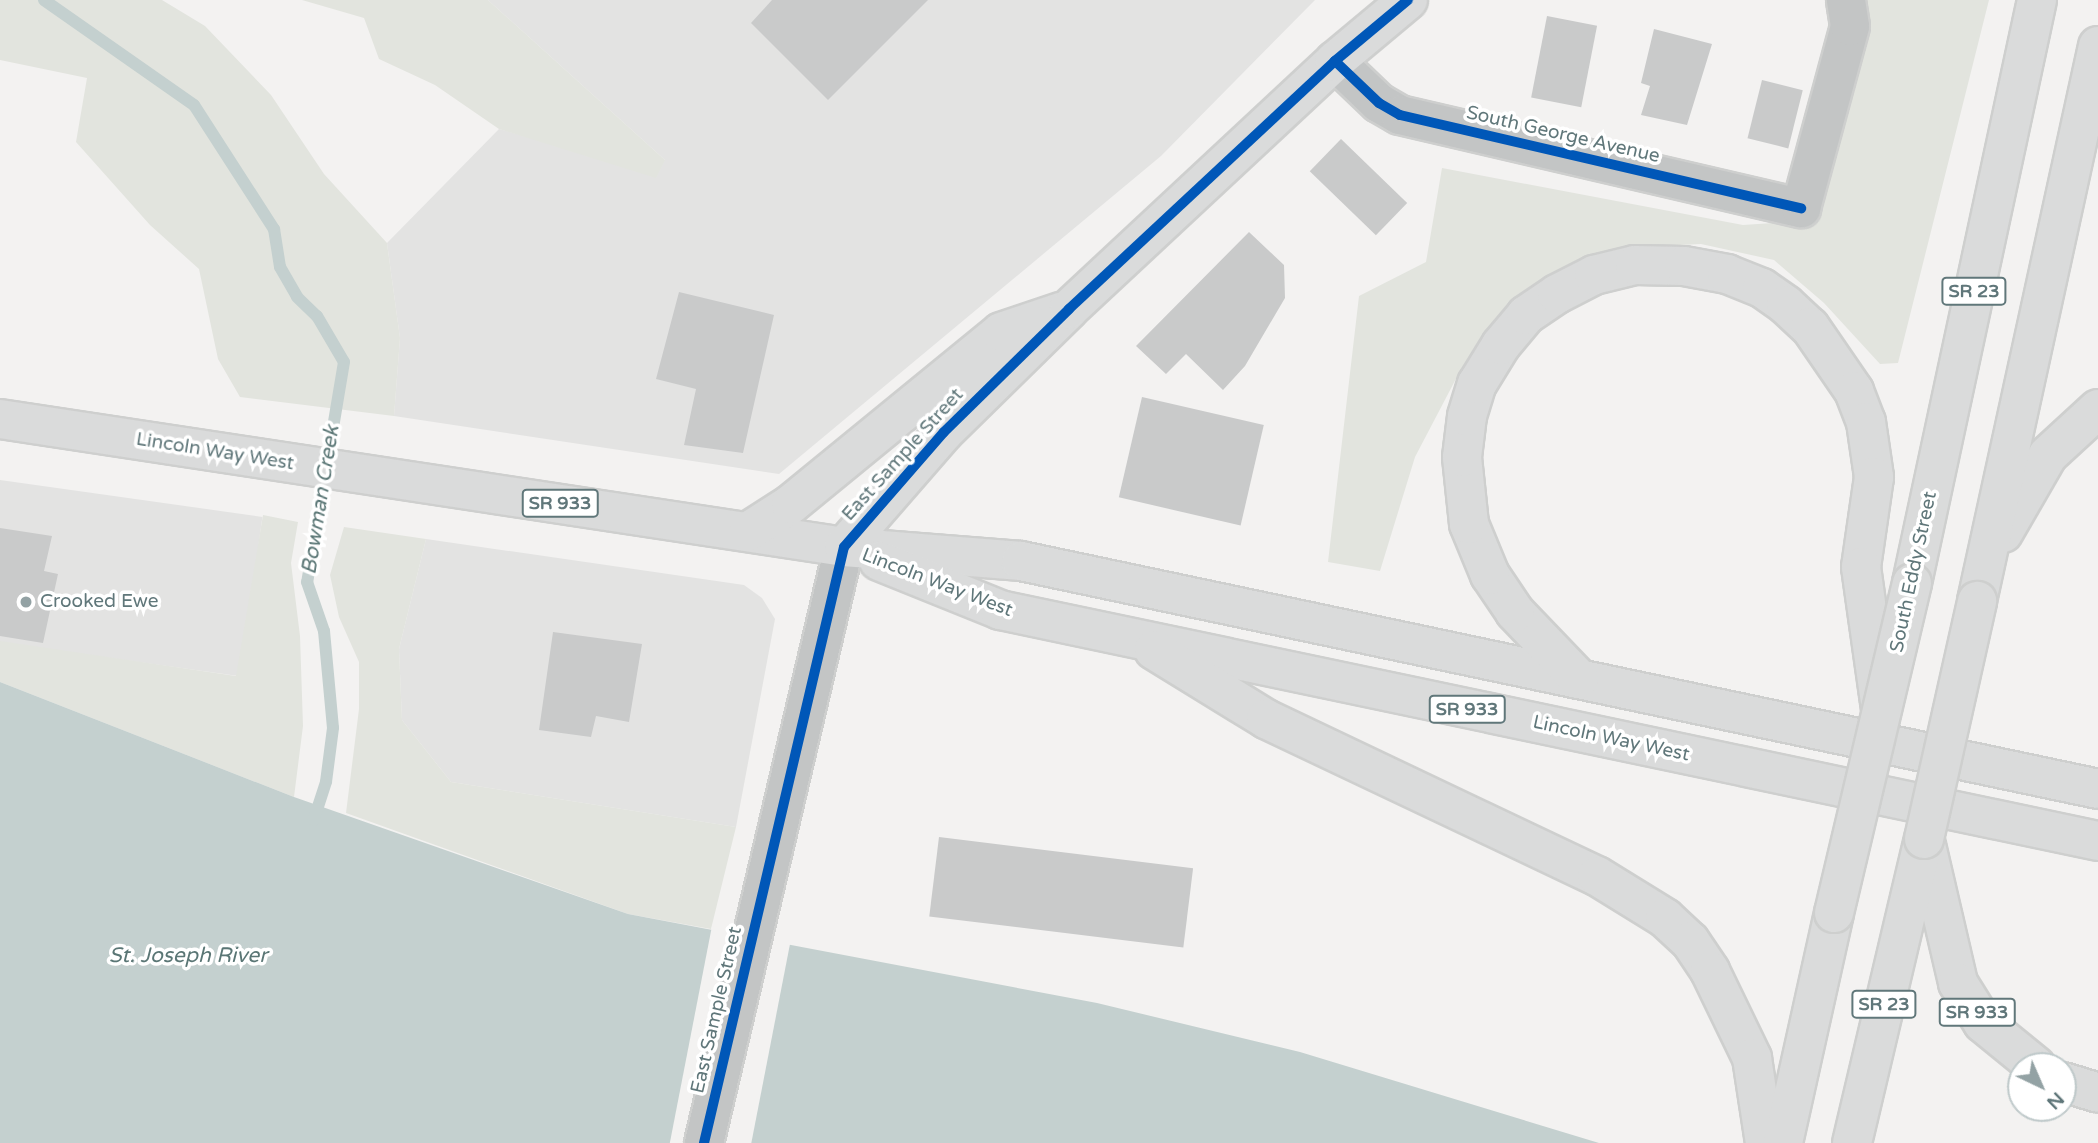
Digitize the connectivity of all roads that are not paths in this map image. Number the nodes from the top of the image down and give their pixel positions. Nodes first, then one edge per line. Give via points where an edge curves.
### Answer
1 (1408, 0) edge
2 (1846, 0) edge
3 (2037, 0) edge
4 (2098, 46) edge
5 (1335, 61) junction
6 (1069, 309) junction
7 (2098, 409) edge
8 (0, 419) edge
9 (749, 531) junction
10 (844, 547) junction
11 (1985, 565) junction
12 (1137, 639) junction
13 (1579, 679) junction
14 (1882, 716) junction
15 (2098, 789) edge
16 (1924, 839) junction
17 (2098, 841) edge
18 (2019, 1052) edge
19 (2077, 1086) edge
20 (2098, 1093) edge
21 (704, 1143) edge
22 (1765, 1143) edge
23 (1783, 1143) edge
24 (1852, 1143) edge

1 - 5 main road, East Sample Street
2 - 5 street, South George Avenue via 1850,26 1801,208 1400,115 1379,103
3 - 14 main road, South Eddy Street / SR 23, bridge
4 - 11 main road, SR 23
5 - 6 main road, East Sample Street
6 - 9 main road via 1002,332 817,483
6 - 10 main road, East Sample Street via 944,432
7 - 11 main road via 2048,455
8 - 9 main road, Lincoln Way West / SR 933
9 - 10 main road, Lincoln Way West / SR 933
10 - 12 main road, Lincoln Way West / SR 933 via 1000,610
10 - 13 main road, Lincoln Way West via 1021,561
10 - 21 street, East Sample Street
11 - 16 main road, SR 23, bridge
12 - 17 main road, Lincoln Way West / SR 933
12 - 22 main road via 1255,713 1597,876 1665,918 1690,941 1710,971 1752,1058
13 - 14 main road, bridge via 1515,612 1490,575 1469,524 1462,457 1477,384 1526,315 1594,275 1635,265 1684,266 1727,274 1762,288 1810,327 1854,391 1866,422 1874,477 1861,567
13 - 15 main road, Lincoln Way West
14 - 23 main road, South Eddy Street / SR 23, bridge
16 - 18 main road, SR 933 via 1958,983 1983,1023
16 - 24 main road, SR 23
19 - 20 main road

